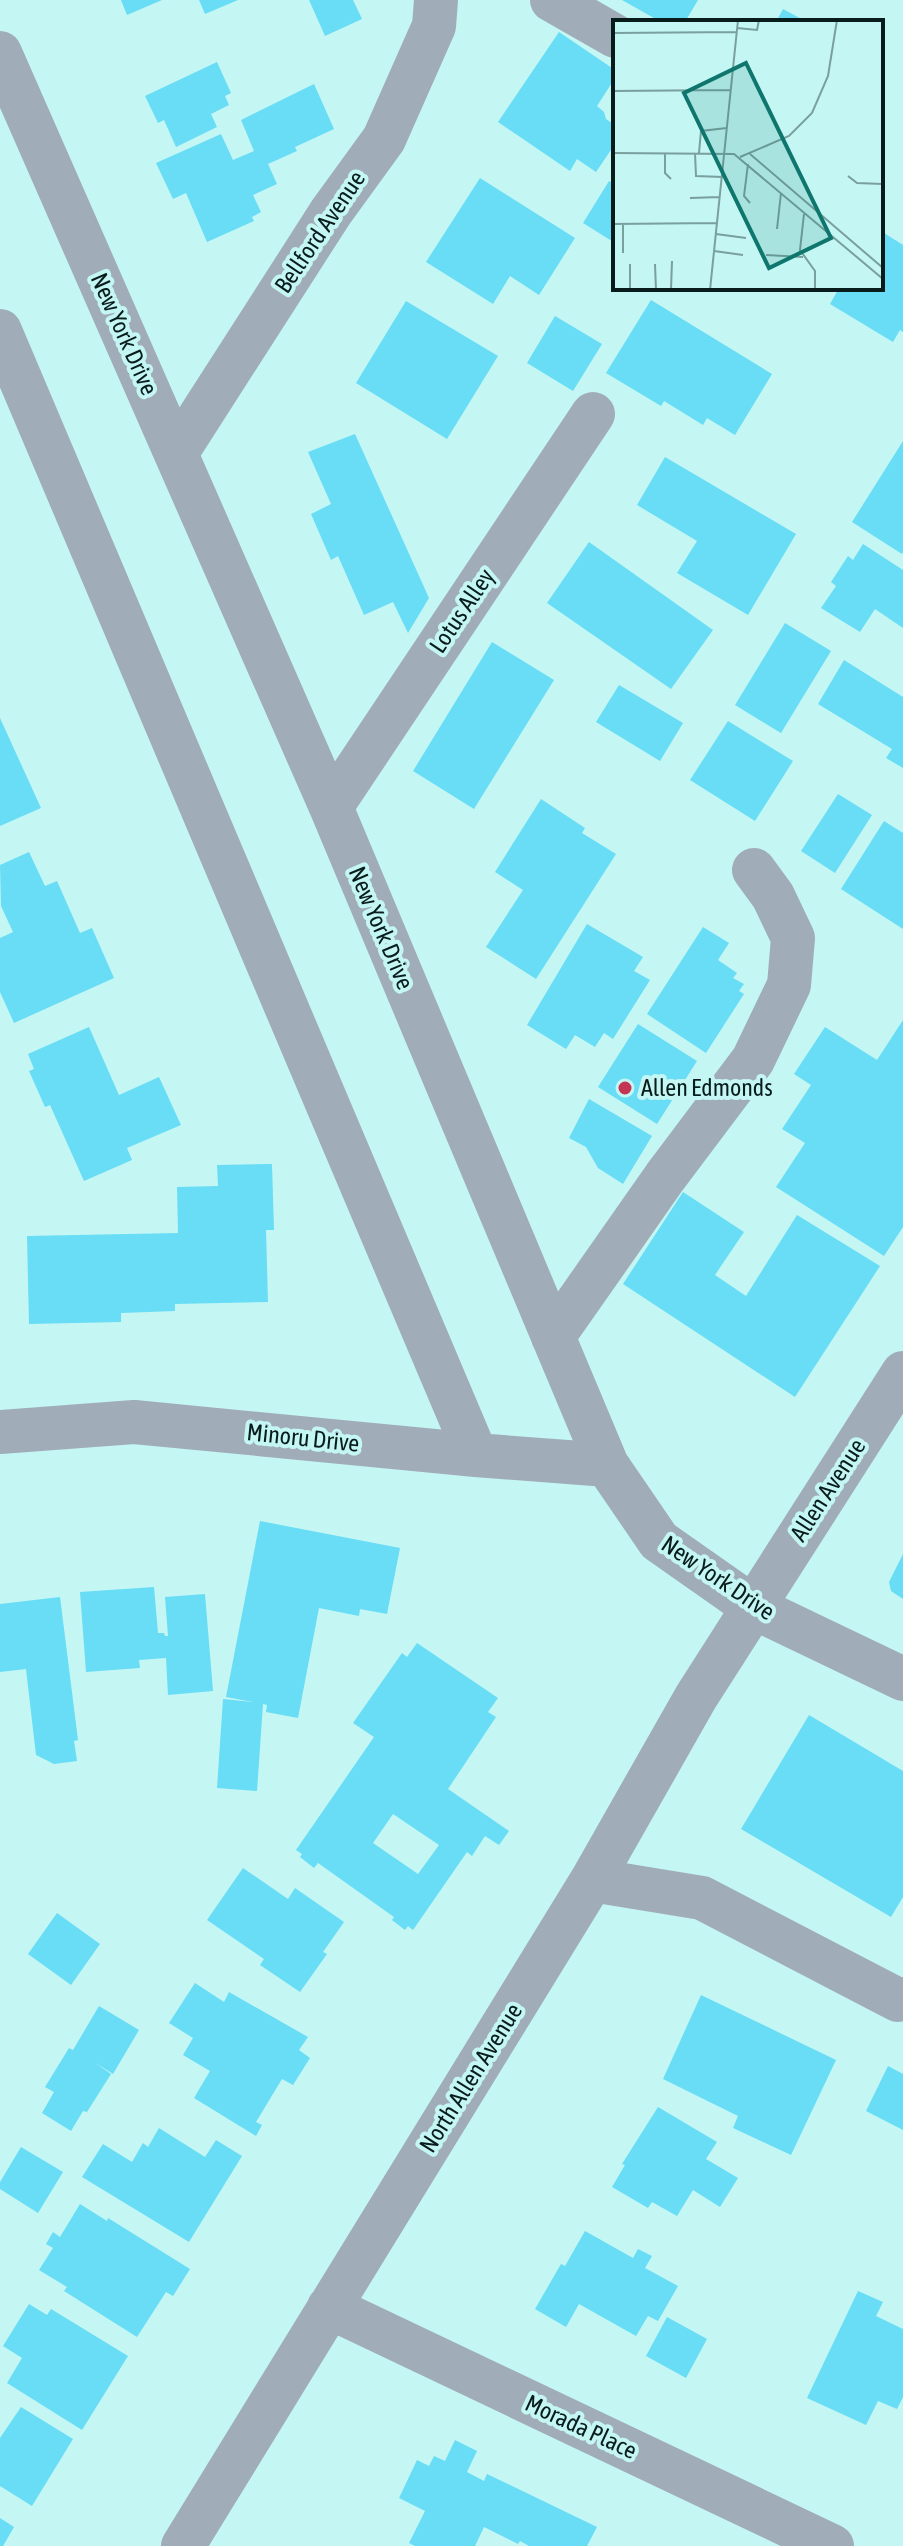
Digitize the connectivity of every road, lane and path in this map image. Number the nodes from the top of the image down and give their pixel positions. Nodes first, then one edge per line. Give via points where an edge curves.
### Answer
1 (436, 0) edge
2 (552, 0) edge
3 (613, 35) edge
4 (0, 53) edge
5 (0, 331) edge
6 (593, 414) dead end
7 (177, 452) junction
8 (331, 807) junction
9 (754, 870) dead end
10 (553, 1337) junction
11 (903, 1373) edge
12 (0, 1432) edge
13 (476, 1455) junction
14 (607, 1465) junction
15 (753, 1607) junction
16 (903, 1679) edge
17 (592, 1880) junction
18 (903, 1999) edge
19 (329, 2307) junction
20 (183, 2546) edge
21 (832, 2546) edge

1 - 7 street, Bellford Avenue via 434,26 384,139
2 - 3 street
4 - 7 street, New York Drive
5 - 13 street
6 - 8 street, Lotus Alley
7 - 8 street, New York Drive
8 - 10 street, New York Drive
9 - 10 street via 793,938 789,985 753,1060
10 - 14 street, New York Drive
11 - 15 street, Allen Avenue
12 - 13 street, Minoru Drive via 134,1422
13 - 14 street, Minoru Drive
14 - 15 street, New York Drive via 659,1541
15 - 16 street, New York Drive
15 - 17 street, North Allen Avenue
17 - 18 street via 702,1898
17 - 19 street, North Allen Avenue
19 - 20 street, North Allen Avenue
19 - 21 street, Morada Place

